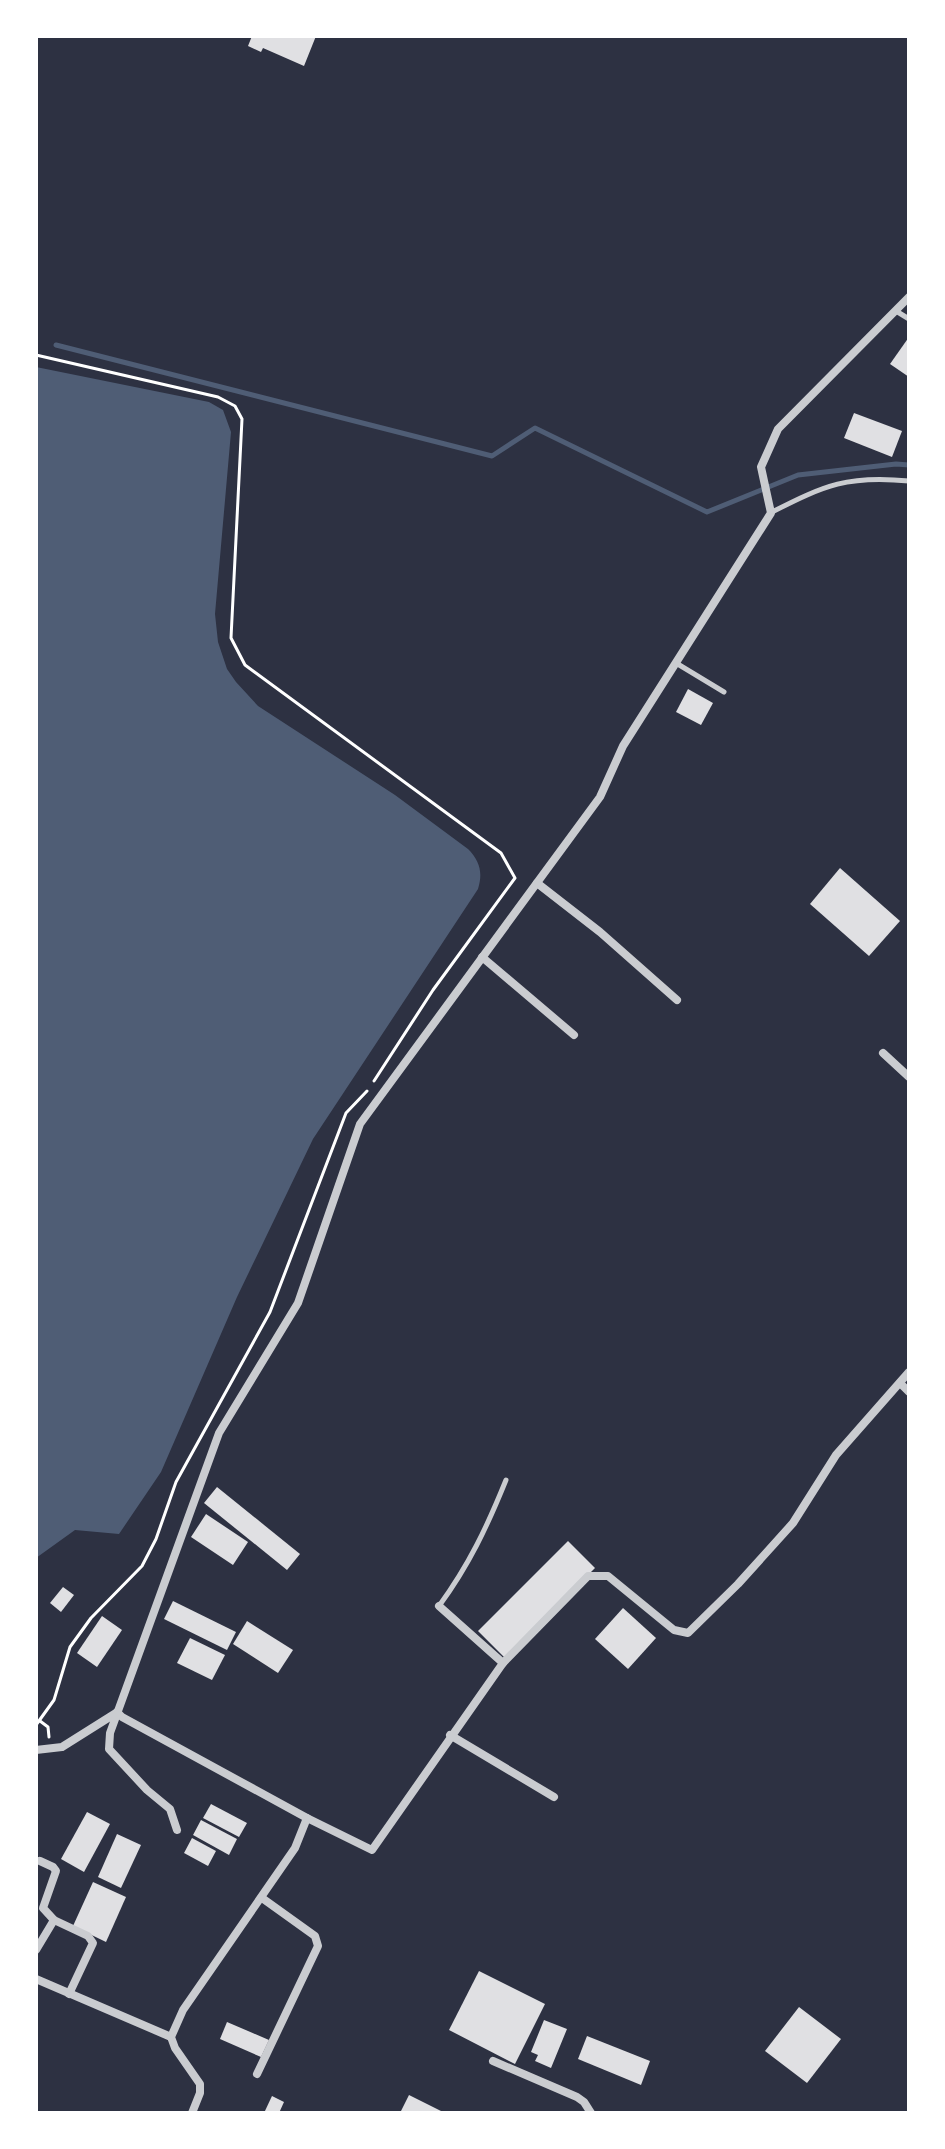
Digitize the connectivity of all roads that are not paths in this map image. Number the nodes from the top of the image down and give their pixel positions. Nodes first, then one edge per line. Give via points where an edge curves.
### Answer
1 (909, 297) edge
2 (896, 310) junction
3 (909, 319) edge
4 (909, 481) edge
5 (771, 513) junction
6 (676, 663) junction
7 (724, 692) dead end
8 (537, 883) junction
9 (482, 957) junction
10 (677, 1000) dead end
11 (574, 1035) dead end
12 (883, 1053) dead end
13 (909, 1077) edge
14 (909, 1372) edge
15 (900, 1383) junction
16 (909, 1392) edge
17 (506, 1480) dead end
18 (439, 1606) joint
19 (503, 1663) junction
20 (117, 1712) junction
21 (450, 1735) junction
22 (36, 1750) edge
23 (554, 1797) dead end
24 (307, 1818) junction
25 (177, 1830) dead end
26 (40, 1861) dead end
27 (262, 1898) junction
28 (54, 1920) junction
29 (36, 1950) edge
30 (36, 1979) edge
31 (69, 1994) junction
32 (171, 2037) junction
33 (493, 2061) dead end
34 (257, 2074) dead end
35 (192, 2113) edge
36 (591, 2113) edge

1 - 2 street
2 - 3 lane
2 - 5 street via 778,429 761,467
4 - 5 lane via 876,478 821,487
5 - 6 street
6 - 7 lane
6 - 8 street via 623,746 600,797
8 - 9 street
8 - 10 street
9 - 11 street
9 - 20 street via 360,1124 298,1303 219,1433
12 - 13 street
14 - 15 street
15 - 16 street
15 - 19 street via 836,1455 793,1523 688,1633 674,1630 608,1576 588,1576
17 - 18 lane via 482,1540
18 - 19 street
19 - 21 street
20 - 22 street via 62,1747
20 - 24 street
20 - 25 street via 109,1749 170,1809
21 - 23 street
21 - 24 street via 372,1850
24 - 27 street via 295,1848
26 - 28 street via 56,1871 43,1908
27 - 32 street via 183,2010
27 - 34 street via 315,1936 318,1946
28 - 29 street
28 - 31 street via 93,1943
30 - 31 street
31 - 32 street
32 - 35 street via 200,2084
33 - 36 street via 577,2097

